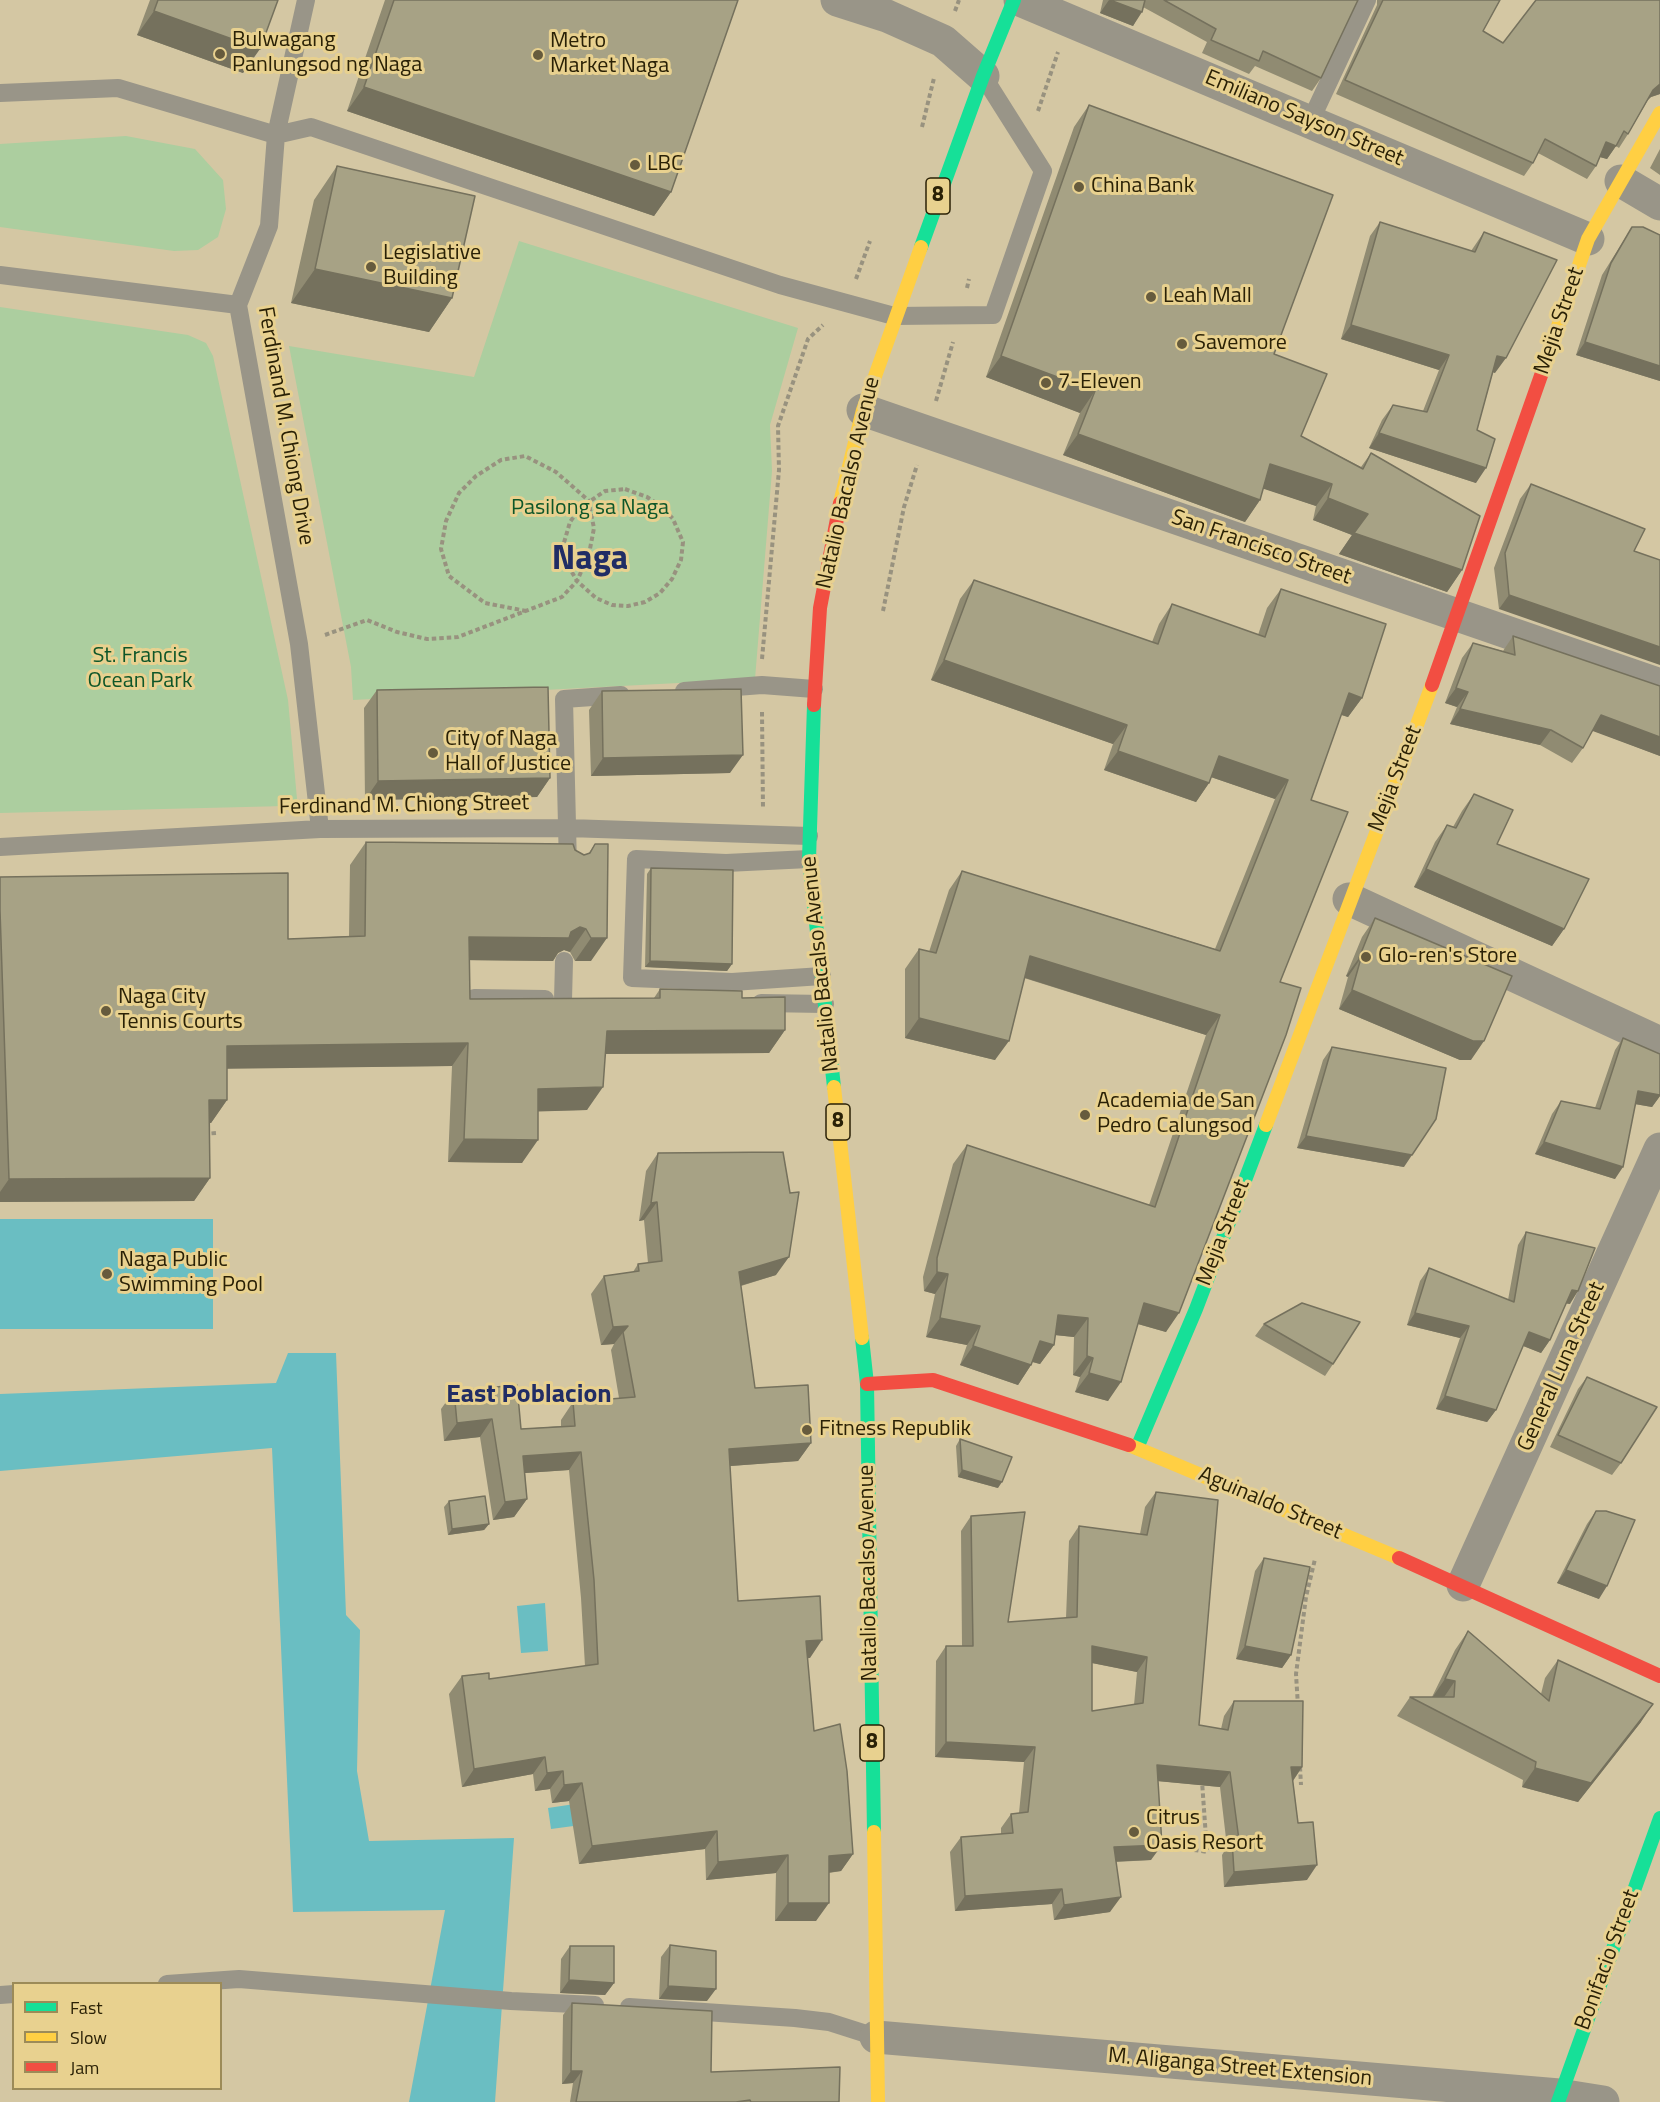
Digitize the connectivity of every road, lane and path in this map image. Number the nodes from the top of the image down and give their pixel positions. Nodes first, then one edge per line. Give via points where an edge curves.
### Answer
1 (306, 0) edge
2 (837, 0) edge
3 (1014, 0) edge
4 (1020, 0) edge
5 (1367, 0) edge
6 (1068, 21) junction
7 (982, 76) junction
8 (0, 93) edge
9 (1660, 113) edge
10 (1310, 122) junction
11 (276, 135) junction
12 (1026, 145) junction
13 (1621, 181) junction
14 (1660, 204) edge
15 (1588, 239) junction
16 (870, 241) dead end
17 (0, 275) edge
18 (847, 303) junction
19 (238, 305) junction
20 (894, 316) junction
21 (863, 410) junction
22 (588, 500) junction
23 (577, 581) junction
24 (526, 611) junction
25 (1458, 616) junction
26 (298, 644) junction
27 (762, 685) junction
28 (1660, 685) edge
29 (814, 689) junction
30 (669, 692) edge
31 (634, 694) edge
32 (568, 828) junction
33 (320, 830) junction
34 (763, 835) junction
35 (809, 836) junction
36 (0, 847) edge
37 (809, 859) junction
38 (568, 867) edge
39 (1349, 899) junction
40 (564, 961) edge
41 (822, 976) junction
42 (474, 998) edge
43 (741, 1002) edge
44 (825, 1004) junction
45 (1660, 1043) edge
46 (216, 1133) edge
47 (193, 1134) edge
48 (1660, 1149) edge
49 (867, 1384) junction
50 (1137, 1448) junction
51 (1322, 1526) junction
52 (1463, 1585) junction
53 (1660, 1676) edge
54 (1299, 1717) edge
55 (1300, 1761) edge
56 (1202, 1772) edge
57 (1300, 1785) edge
58 (1660, 1818) edge
59 (1150, 1842) edge
60 (181, 1982) edge
61 (876, 2037) junction
62 (1558, 2098) edge
63 (878, 2102) edge
64 (1603, 2102) edge

1 - 11 lane, Ferdinand M. Chiong Drive
2 - 7 street via 887,16 943,41
3 - 7 main road, Natalio Bacalso Avenue / 8
4 - 6 street, Emiliano Sayson Street
5 - 10 lane
6 - 10 street, Emiliano Sayson Street
6 - 12 path
7 - 12 lane
7 - 20 main road, Natalio Bacalso Avenue / 8
8 - 11 lane via 118,88
9 - 13 main road, Mejia Street
10 - 15 street, Emiliano Sayson Street
11 - 18 lane via 311,127 780,285
11 - 19 lane, Ferdinand M. Chiong Drive via 269,226
12 - 20 lane via 1043,171 993,315
13 - 14 street
13 - 15 main road, Mejia Street
15 - 25 main road, Mejia Street
16 - 18 path
17 - 19 lane
18 - 20 lane
18 - 27 path via 807,339 778,426 779,470
19 - 26 lane, Ferdinand M. Chiong Drive
20 - 21 main road, Natalio Bacalso Avenue / 8
21 - 25 street, San Francisco Street
21 - 29 main road, Natalio Bacalso Avenue / 8 via 838,509 820,608
22 - 23 path via 594,528 589,554
22 - 23 path via 570,522 561,553
22 - 23 path via 605,491 625,489 647,497 673,519 683,542 681,560 660,593 628,606 596,598
22 - 24 path via 556,472 525,456 501,460 459,493 446,521 441,549 449,576 485,603
23 - 24 path via 562,597
24 - 26 path via 458,637 427,639 367,620
25 - 28 street, San Francisco Street
25 - 39 main road, Mejia Street
26 - 33 lane, Ferdinand M. Chiong Drive
27 - 29 lane
27 - 30 lane
27 - 34 path
29 - 35 main road, Natalio Bacalso Avenue / 8
31 - 32 lane via 564,699
32 - 33 lane, Ferdinand M. Chiong Street
32 - 34 lane, Ferdinand M. Chiong Street
32 - 38 lane
33 - 36 lane, Ferdinand M. Chiong Street
34 - 35 lane, Ferdinand M. Chiong Street
35 - 37 main road, Natalio Bacalso Avenue / 8
37 - 41 main road, Natalio Bacalso Avenue / 8
37 - 41 lane via 726,863 636,858 633,978 732,982
39 - 45 street
39 - 50 main road, Mejia Street via 1196,1309
40 - 42 lane via 569,1000
41 - 44 main road, Natalio Bacalso Avenue / 8
43 - 44 lane
44 - 49 main road, Natalio Bacalso Avenue / 8
46 - 47 path
48 - 52 street, General Luna Street
49 - 50 main road, Aguinaldo Street via 933,1380
49 - 61 main road, Natalio Bacalso Avenue / 8
50 - 51 main road, Aguinaldo Street
51 - 52 main road, Aguinaldo Street
51 - 54 path via 1306,1597 1296,1674
52 - 53 main road, Aguinaldo Street
55 - 57 path
56 - 59 path via 1207,1852
58 - 62 main road, Bonifacio Street
60 - 61 lane via 239,1978 511,2001 795,2018 829,2022
61 - 62 street, M. Aliganga Street Extension
61 - 63 main road, Natalio Bacalso Avenue / 8
62 - 64 street, M. Aliganga Street Extension

